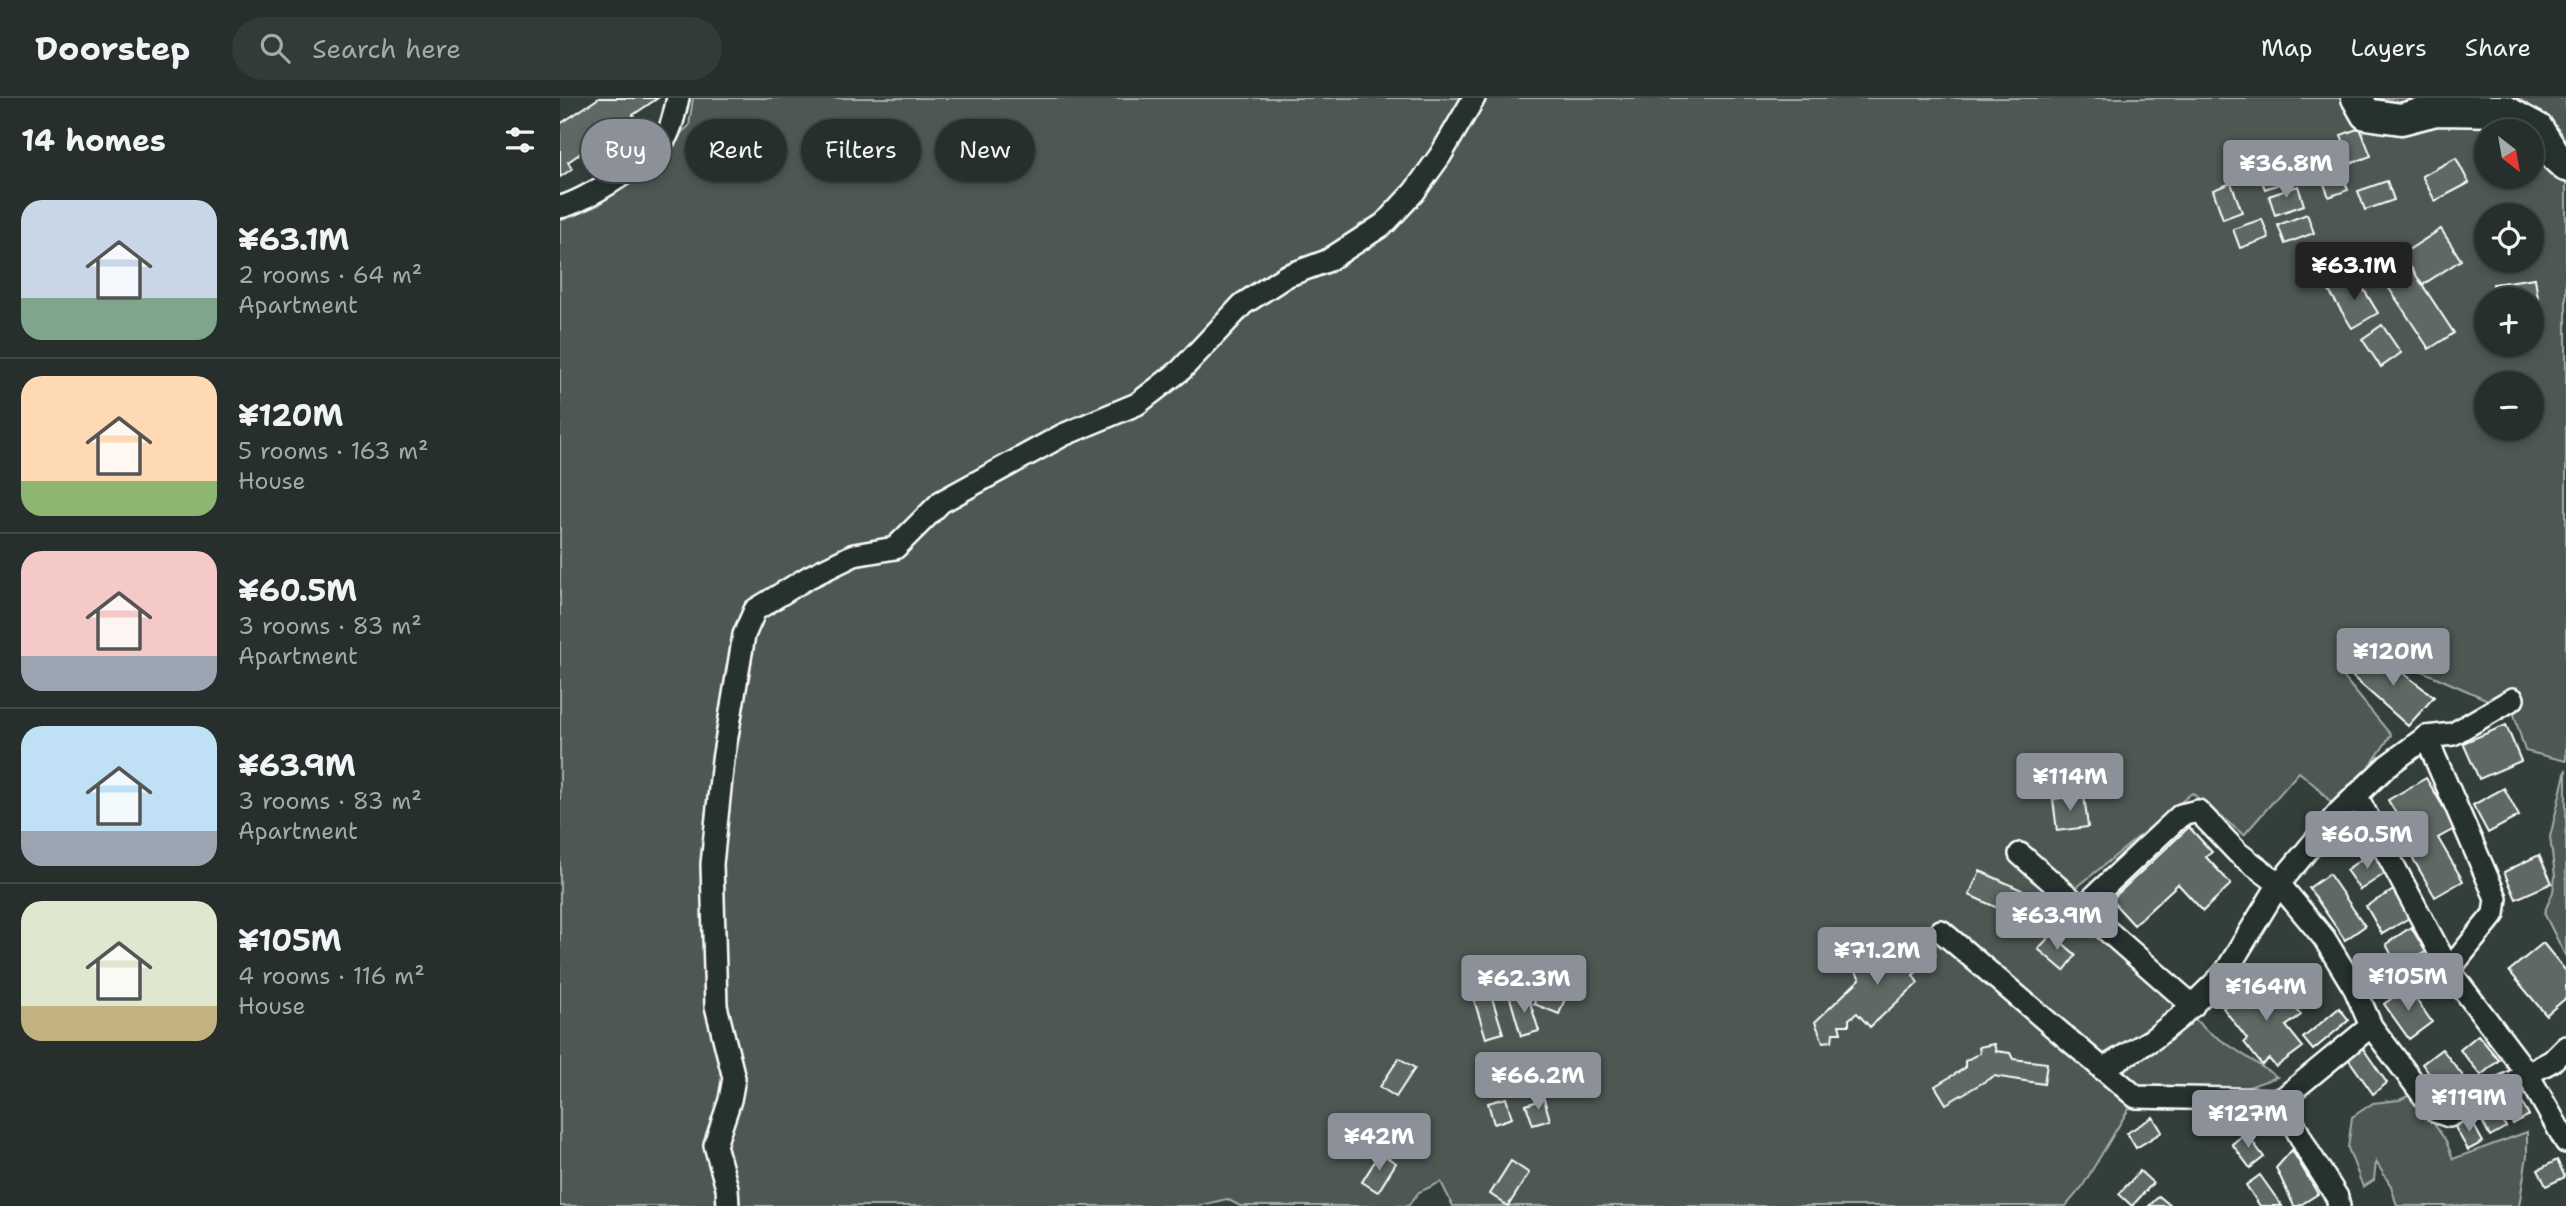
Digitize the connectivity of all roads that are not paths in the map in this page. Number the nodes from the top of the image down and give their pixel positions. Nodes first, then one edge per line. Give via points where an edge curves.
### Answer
1 (678, 98) edge
2 (1474, 98) edge
3 (2357, 98) edge
4 (2566, 166) edge
5 (560, 207) edge
6 (2513, 699) dead end
7 (2426, 737) junction
8 (2356, 794) junction
9 (2020, 854) dead end
10 (2280, 884) junction
11 (2081, 909) junction
12 (1941, 931) dead end
13 (2449, 970) junction
14 (2193, 1006) junction
15 (2371, 1026) junction
16 (2566, 1047) edge
17 (2102, 1069) junction
18 (2527, 1073) junction
19 (2281, 1100) junction
20 (2566, 1142) edge
21 (728, 1206) edge
22 (2339, 1206) edge

1 - 5 street via 667,136 647,156 603,187
2 - 21 street via 1440,156 1384,224 1327,261 1286,276 1242,304 1181,370 1137,404 1063,435 941,502 895,548 854,555 755,610 744,635 712,864 716,1006 734,1078 715,1145
3 - 4 main road via 2366,114 2401,119 2435,110 2505,111 2538,129
6 - 7 street via 2453,734
7 - 8 street
7 - 13 street via 2496,898 2494,914
8 - 10 street
8 - 13 street
9 - 11 street
10 - 11 street via 2238,853 2198,811 2181,815
10 - 14 street via 2225,973
10 - 15 street via 2325,938
11 - 14 street
12 - 17 street
13 - 18 street
14 - 17 street via 2153,1039
15 - 18 street via 2435,1111 2449,1116
15 - 19 street
16 - 18 street via 2552,1061
17 - 19 street via 2136,1097
18 - 20 street
19 - 22 street

